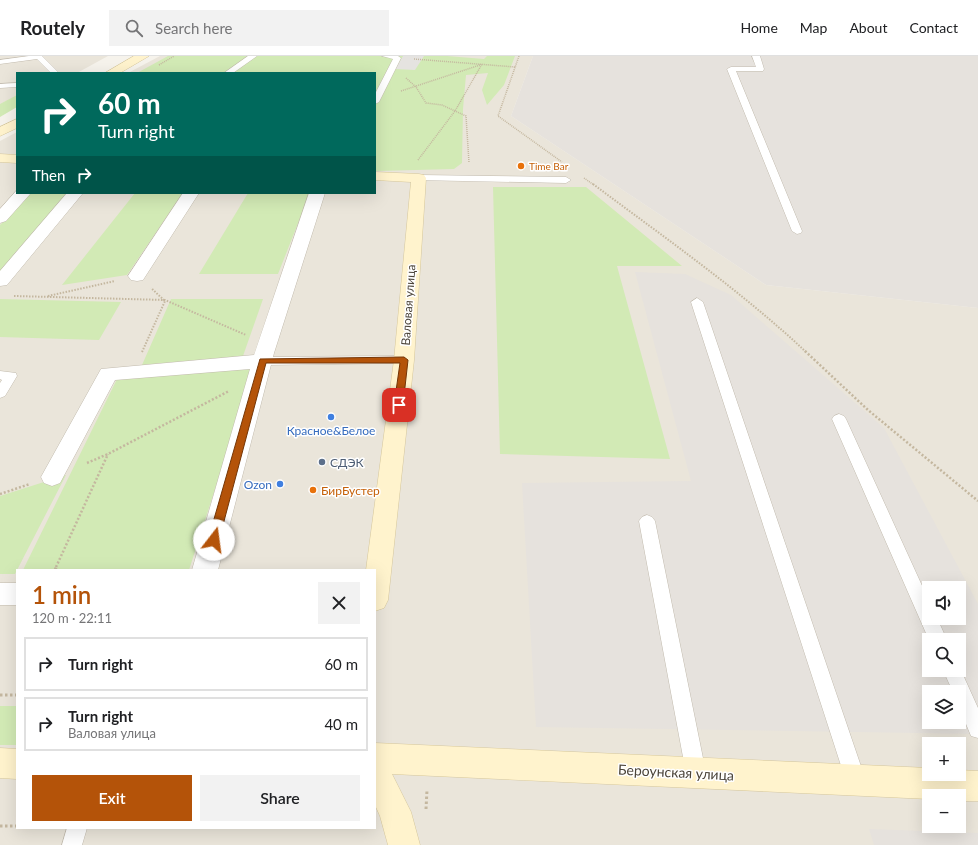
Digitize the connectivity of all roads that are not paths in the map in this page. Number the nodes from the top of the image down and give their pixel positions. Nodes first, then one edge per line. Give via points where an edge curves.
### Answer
1 (143, 56) edge
2 (253, 56) edge
3 (386, 56) edge
4 (756, 56) edge
5 (0, 62) edge
6 (53, 72) edge
7 (113, 72) edge
8 (229, 72) edge
9 (16, 84) edge
10 (0, 86) edge
11 (377, 99) edge
12 (16, 124) edge
13 (0, 132) edge
14 (0, 158) edge
15 (16, 159) edge
16 (376, 176) edge
17 (412, 177) junction
18 (566, 180) dead end
19 (23, 194) edge
20 (74, 194) edge
21 (190, 194) edge
22 (317, 194) edge
23 (0, 218) edge
24 (798, 231) dead end
25 (137, 276) road end
26 (1, 280) dead end
27 (697, 302) dead end
28 (265, 353) junction
29 (404, 360) junction
30 (0, 375) edge
31 (0, 393) edge
32 (839, 419) dead end
33 (52, 477) road end
34 (647, 521) dead end
35 (205, 569) edge
36 (376, 592) edge
37 (0, 594) edge
38 (16, 594) edge
39 (935, 633) edge
40 (955, 677) edge
41 (978, 729) edge
42 (376, 758) edge
43 (0, 763) edge
44 (16, 764) edge
45 (696, 773) junction
46 (376, 776) edge
47 (856, 781) junction
48 (978, 786) edge
49 (78, 829) edge
50 (72, 845) edge
51 (404, 845) edge

1 - 7 street
2 - 8 lane
3 - 11 lane via 397,58
4 - 24 lane via 760,69 731,69
5 - 6 lane via 38,57
9 - 10 lane
12 - 13 street
14 - 15 street
16 - 17 street
17 - 18 lane
17 - 29 street, Валовая улица
19 - 23 street
20 - 26 street
21 - 25 street
22 - 28 street
27 - 47 lane
28 - 29 lane
28 - 33 street via 108,374
28 - 35 street
29 - 36 street, Валовая улица
30 - 31 lane via 11,376
32 - 39 lane
34 - 45 lane
37 - 38 street
40 - 41 lane
42 - 45 street, Бероунская улица
43 - 44 street
45 - 47 street, Бероунская улица
46 - 51 street via 395,812
47 - 48 street, Бероунская улица
49 - 50 lane

